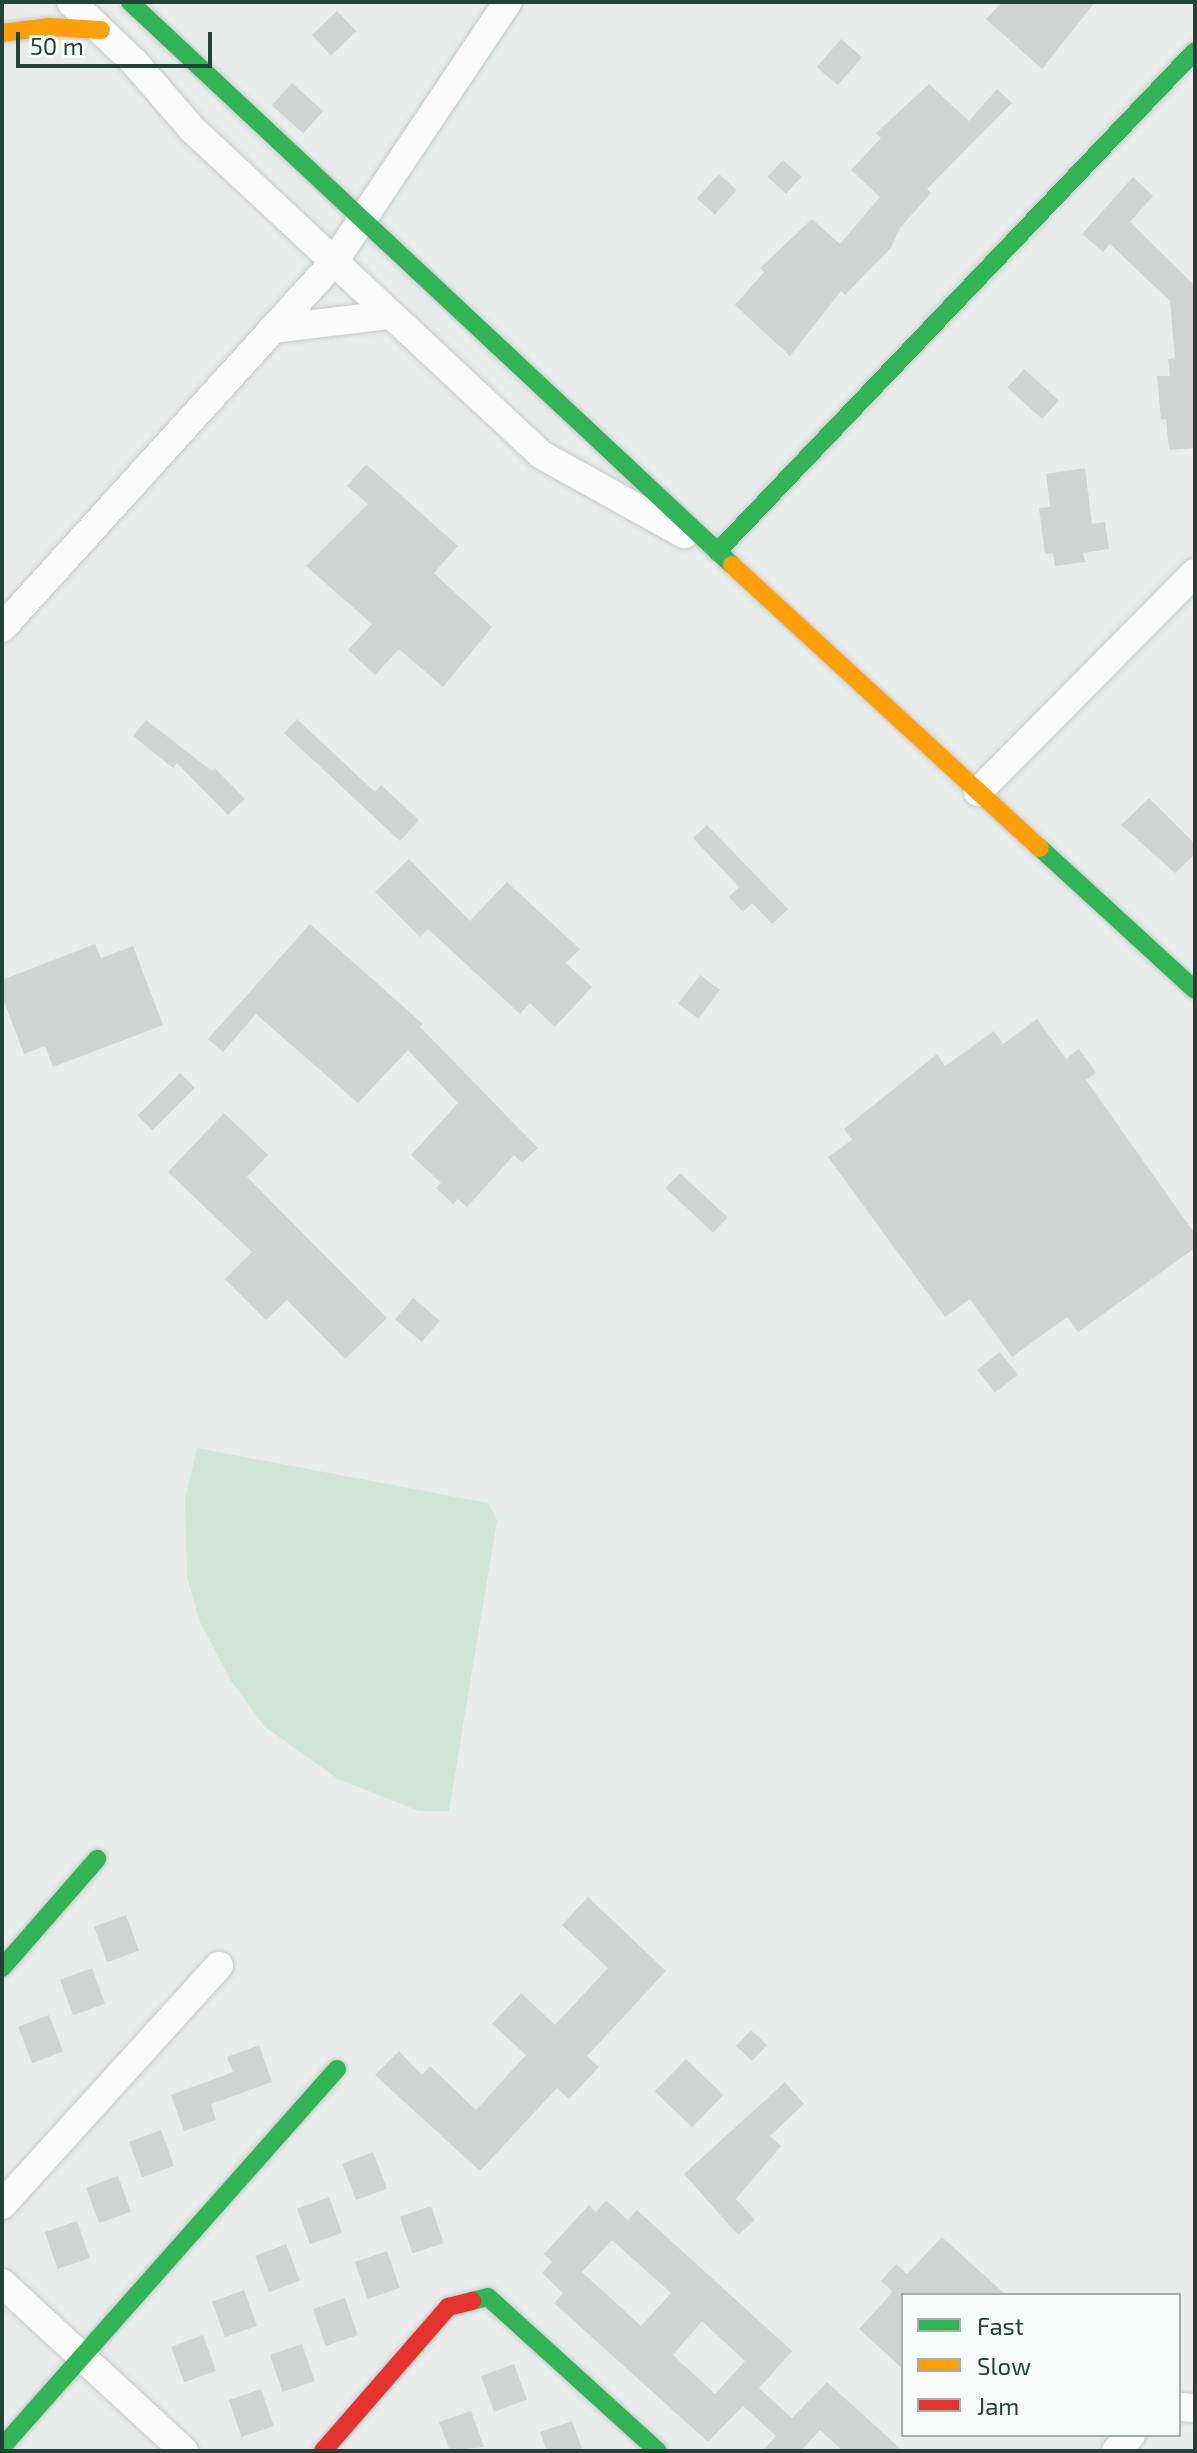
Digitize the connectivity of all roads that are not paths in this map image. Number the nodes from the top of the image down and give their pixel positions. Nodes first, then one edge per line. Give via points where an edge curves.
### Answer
1 (71, 2) edge
2 (130, 2) edge
3 (508, 2) edge
4 (101, 30) junction
5 (161, 31) junction
6 (2, 33) edge
7 (1195, 51) edge
8 (135, 63) junction
9 (361, 220) junction
10 (333, 263) junction
11 (390, 315) junction
12 (272, 329) junction
13 (717, 552) junction
14 (1195, 573) edge
15 (2, 628) edge
16 (978, 792) junction
17 (1195, 990) edge
18 (97, 1859) dead end
19 (219, 1966) dead end
20 (2, 1968) edge
21 (337, 2069) dead end
22 (2, 2205) edge
23 (2, 2283) edge
24 (83, 2357) junction
25 (2, 2447) edge
26 (655, 2450) edge
27 (184, 2451) edge
28 (323, 2451) edge

1 - 4 street
2 - 5 street
3 - 9 street
4 - 6 street via 48,27
4 - 8 street
5 - 8 street
5 - 9 street
7 - 13 street
8 - 10 street via 192,129
9 - 10 street
9 - 13 street
10 - 11 street
10 - 12 street
11 - 12 street
11 - 13 street via 540,454
12 - 15 street
13 - 16 street
14 - 16 street
16 - 17 street
18 - 20 street
19 - 22 street
21 - 24 street
23 - 24 street
24 - 25 street
24 - 27 street
26 - 28 street via 488,2297 448,2307

